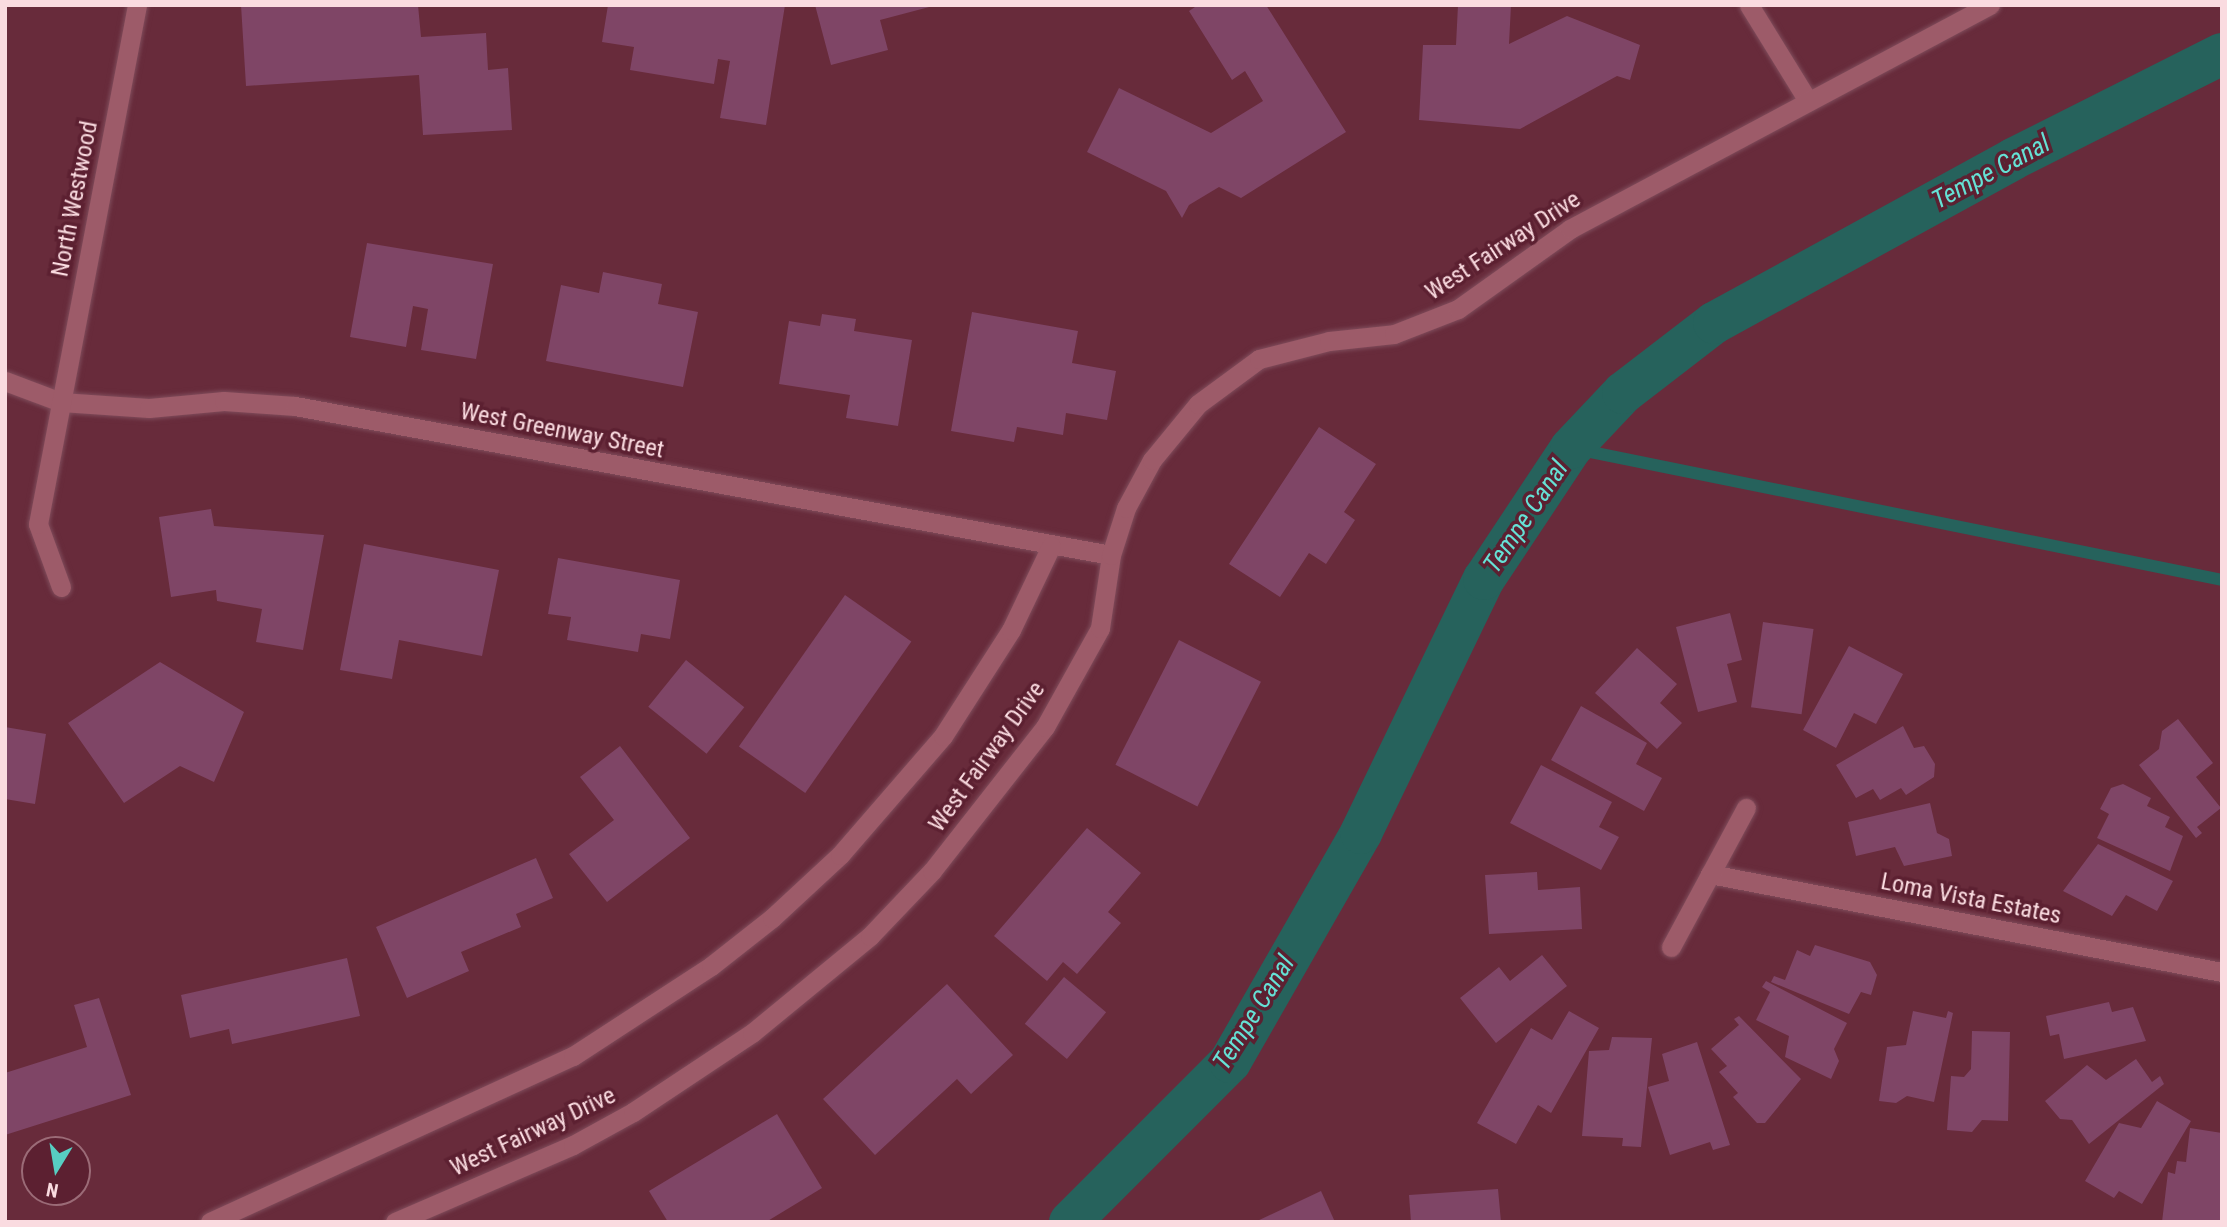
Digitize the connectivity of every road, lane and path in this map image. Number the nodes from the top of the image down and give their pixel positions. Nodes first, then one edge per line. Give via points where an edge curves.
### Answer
1 (137, 5) edge
2 (1749, 5) edge
3 (1990, 5) edge
4 (1808, 101) junction
5 (5, 381) edge
6 (61, 402) junction
7 (1051, 547) junction
8 (1111, 555) junction
9 (61, 587) dead end
10 (1746, 808) dead end
11 (1710, 874) junction
12 (1671, 947) dead end
13 (2222, 972) edge
14 (210, 1222) edge
15 (395, 1222) edge

1 - 6 street, North Westwood
2 - 4 street
3 - 4 street, West Fairway Drive
4 - 8 street, West Fairway Drive via 1570,229 1458,309 1394,334 1329,341 1259,359 1198,404 1152,460 1126,508
5 - 6 street, West Greenway Street
6 - 7 street, West Greenway Street via 149,408 223,401 295,406
6 - 9 street, North Westwood via 38,524
7 - 8 street, West Greenway Street
7 - 14 street, West Fairway Drive via 1011,630 943,736 840,855 772,918 711,966 573,1056
8 - 15 street, West Fairway Drive via 1100,628 1045,727 932,871 870,936 752,1033 633,1112 573,1145
10 - 11 street
11 - 12 street
11 - 13 street, Loma Vista Estates

